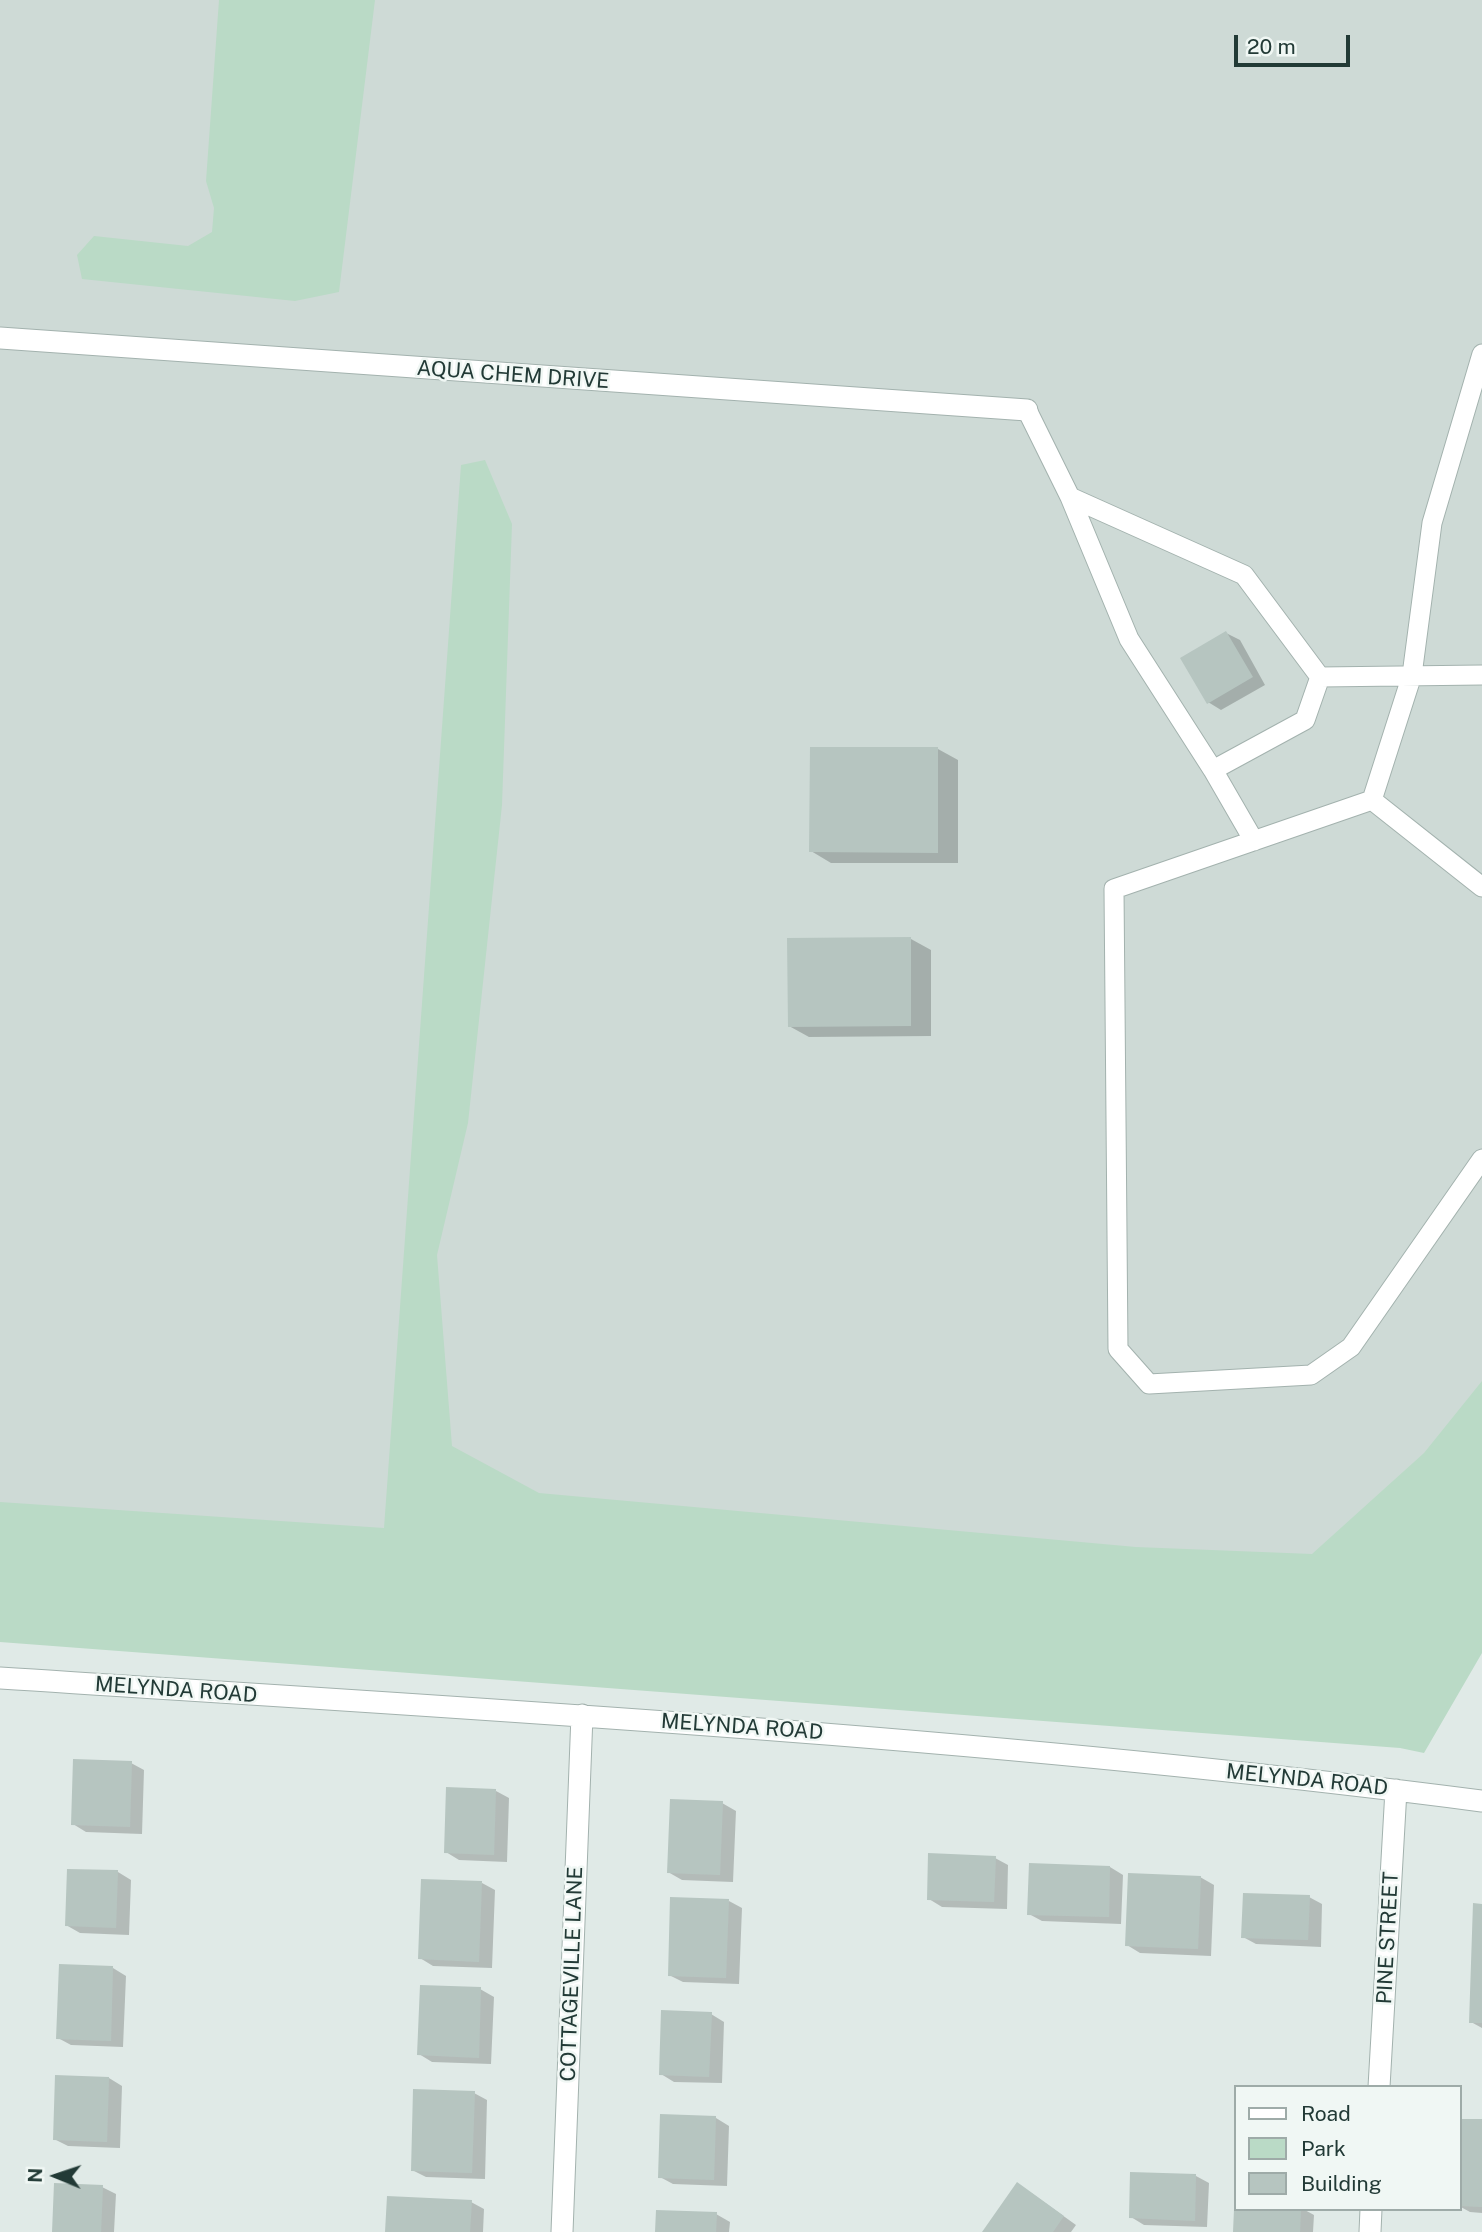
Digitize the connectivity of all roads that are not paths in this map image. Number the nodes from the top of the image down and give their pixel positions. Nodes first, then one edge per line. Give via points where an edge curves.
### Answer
1 (0, 338) edge
2 (1482, 355) edge
3 (1027, 410) joint
4 (1070, 497) junction
5 (1412, 675) junction
6 (1482, 676) edge
7 (1320, 677) junction
8 (1213, 770) junction
9 (1372, 800) junction
10 (1254, 841) junction
11 (1482, 887) edge
12 (1482, 1159) edge
13 (0, 1678) edge
14 (582, 1716) junction
15 (1396, 1790) junction
16 (1482, 1801) edge
17 (1379, 2085) edge
18 (1371, 2211) edge
19 (562, 2232) edge
20 (1370, 2232) edge

1 - 3 street, AQUA CHEM DRIVE
2 - 5 lane via 1432,523
3 - 4 lane
4 - 7 lane via 1244,575
4 - 8 lane via 1129,639
5 - 6 lane
5 - 7 lane
5 - 9 lane
7 - 8 lane via 1305,720
8 - 10 lane
9 - 10 lane
9 - 11 lane
10 - 12 lane via 1114,889 1118,1349 1149,1384 1311,1375 1351,1347
13 - 14 street, MELYNDA ROAD
14 - 15 street, MELYNDA ROAD via 881,1738
14 - 19 street, COTTAGEVILLE LANE
15 - 16 street, MELYNDA ROAD
15 - 17 street, PINE STREET
18 - 20 street

